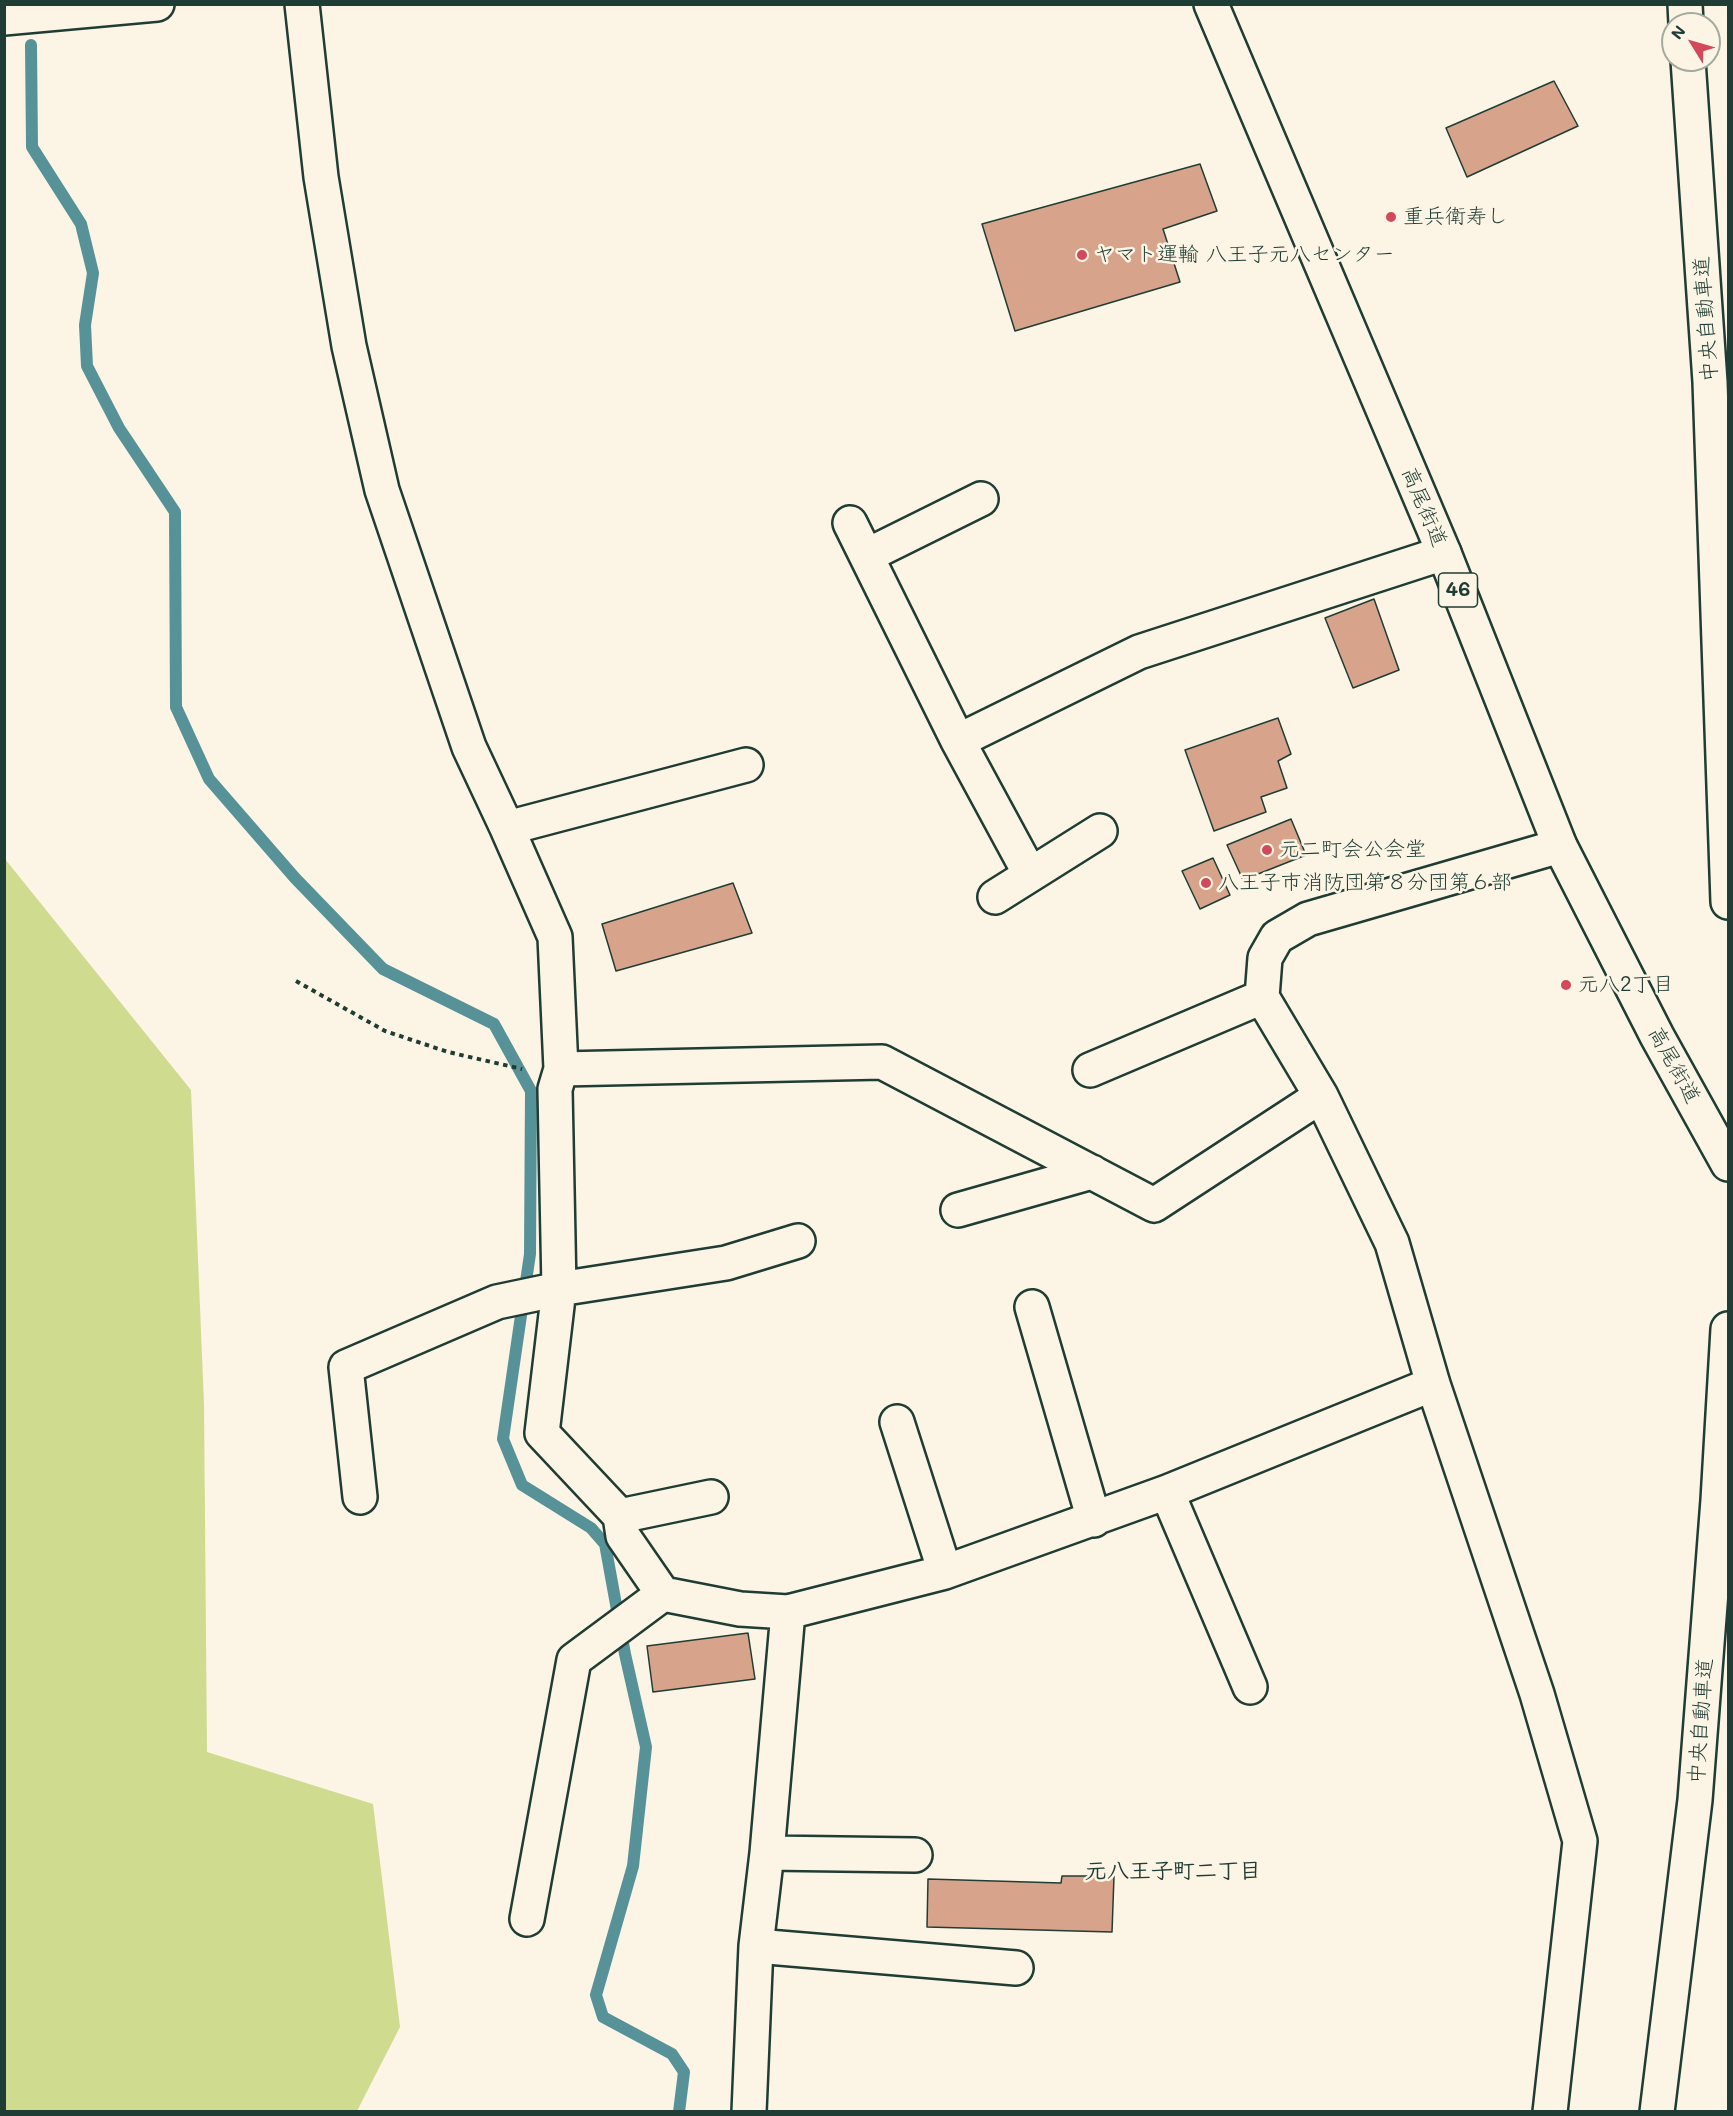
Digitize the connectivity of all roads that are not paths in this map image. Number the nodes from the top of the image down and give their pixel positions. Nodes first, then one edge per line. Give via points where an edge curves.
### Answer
1 (157, 4) edge
2 (302, 4) edge
3 (1211, 4) edge
4 (4, 18) edge
5 (1689, 72) edge
6 (981, 499) dead end
7 (850, 524) dead end
8 (1444, 553) junction
9 (868, 555) junction
10 (958, 741) junction
11 (746, 765) dead end
12 (507, 828) junction
13 (1100, 831) dead end
14 (1560, 846) junction
15 (1030, 874) junction
16 (995, 897) dead end
17 (1728, 902) edge
18 (1262, 997) junction
19 (561, 1069) junction
20 (1090, 1070) dead end
21 (1321, 1096) junction
22 (1728, 1164) edge
23 (1092, 1172) junction
24 (958, 1210) dead end
25 (798, 1241) dead end
26 (550, 1291) junction
27 (1032, 1307) dead end
28 (1728, 1329) edge
29 (1433, 1384) junction
30 (897, 1422) dead end
31 (1167, 1492) junction
32 (360, 1497) dead end
33 (711, 1497) dead end
34 (620, 1516) junction
35 (1094, 1520) junction
36 (945, 1572) junction
37 (650, 1603) junction
38 (788, 1612) junction
39 (1250, 1687) dead end
40 (767, 1853) junction
41 (915, 1855) dead end
42 (526, 1919) dead end
43 (756, 1946) junction
44 (1016, 1968) dead end
45 (749, 2112) edge
46 (1550, 2112) edge
47 (1657, 2112) edge

1 - 4 main road
2 - 12 main road via 321,177 349,346 382,490 469,747
3 - 8 main road, 高尾街道 / 46
5 - 17 main road, 中央自動車道 via 1710,382
6 - 9 main road
7 - 9 main road
8 - 10 main road via 1139,652
8 - 14 main road, 高尾街道 / 46
9 - 10 main road
10 - 15 main road
11 - 12 main road
12 - 19 main road via 555,937
13 - 15 main road
14 - 18 main road via 1308,920 1277,937 1265,958
14 - 22 main road, 高尾街道 / 46
15 - 16 main road
18 - 20 main road
18 - 21 main road
19 - 23 main road via 882,1062
19 - 26 main road via 555,1089
21 - 23 main road via 1154,1204
21 - 29 main road via 1392,1243
23 - 24 main road
25 - 26 main road via 726,1263
26 - 32 main road via 497,1302 346,1367
26 - 34 main road via 542,1433
27 - 35 main road
28 - 47 main road, 中央自動車道 via 1695,1800
29 - 31 main road
29 - 46 main road via 1537,1694 1580,1841
30 - 36 main road
31 - 35 main road
31 - 39 main road
33 - 34 main road
34 - 37 main road via 623,1536
35 - 36 main road
36 - 38 main road
37 - 38 main road
37 - 42 main road via 574,1660
38 - 40 main road
40 - 41 main road
40 - 43 main road
43 - 44 main road
43 - 45 main road

